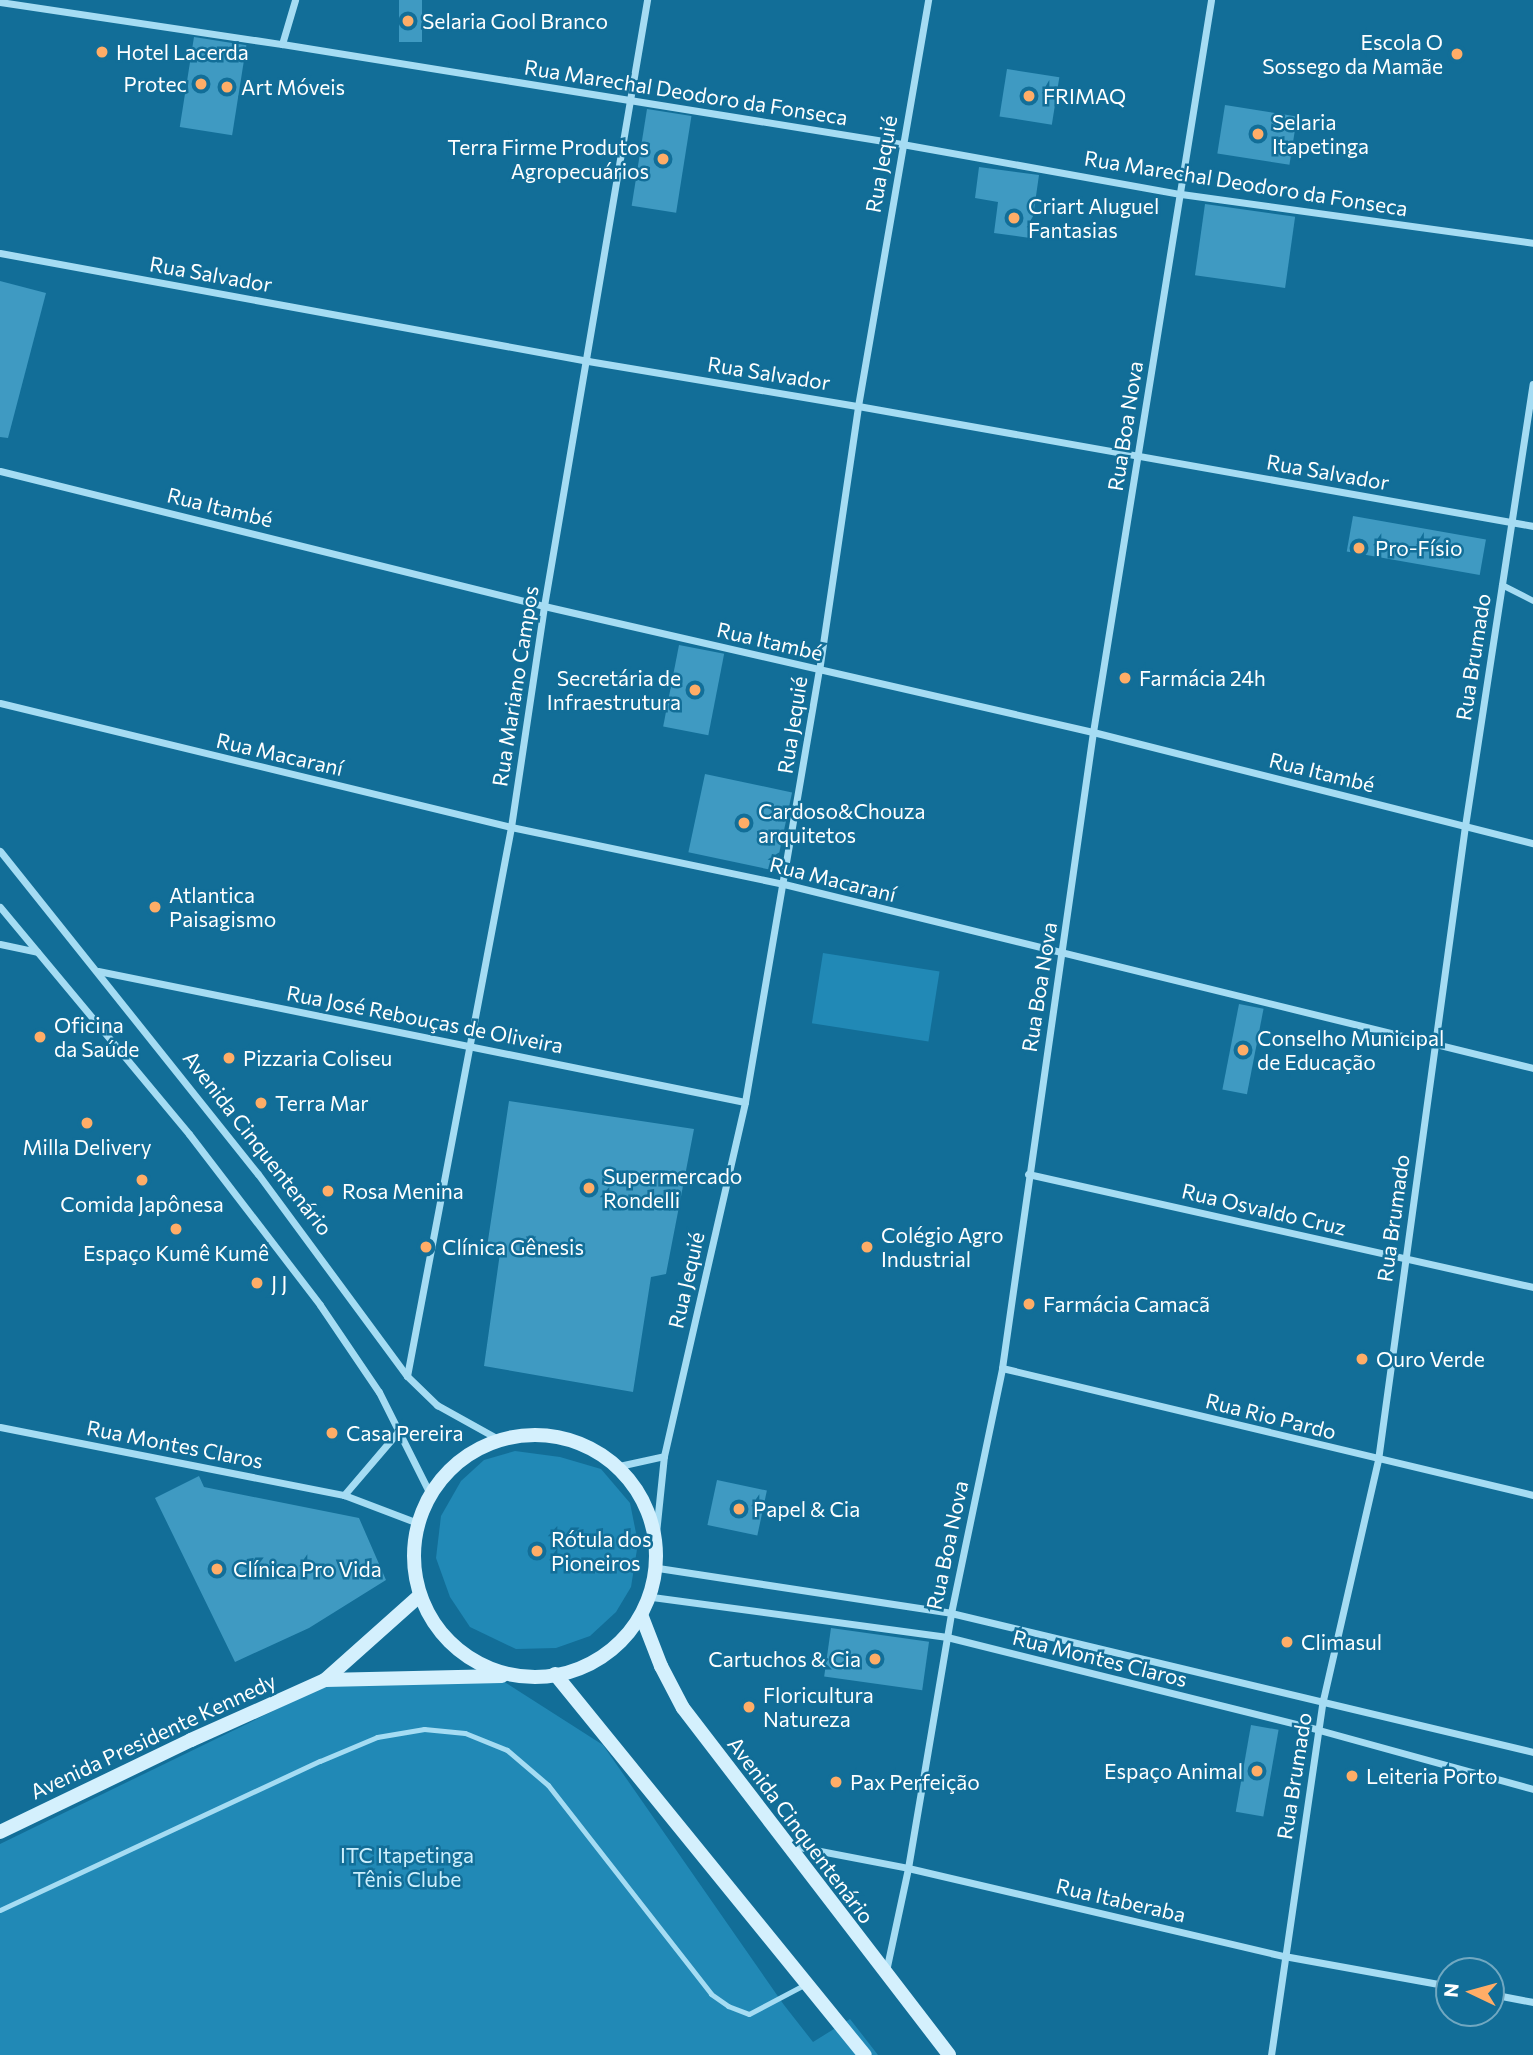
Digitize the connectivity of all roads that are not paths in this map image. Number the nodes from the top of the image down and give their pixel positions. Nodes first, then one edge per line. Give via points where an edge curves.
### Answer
1 (295, 0) edge
2 (647, 0) edge
3 (928, 0) edge
4 (1211, 0) edge
5 (0, 2) edge
6 (13, 2) edge
7 (282, 44) junction
8 (631, 101) junction
9 (902, 144) junction
10 (1181, 194) junction
11 (1533, 243) edge
12 (0, 253) edge
13 (588, 361) junction
14 (1533, 384) edge
15 (858, 406) junction
16 (1138, 457) junction
17 (0, 471) edge
18 (1510, 522) junction
19 (1533, 526) edge
20 (1502, 585) junction
21 (1533, 601) edge
22 (544, 606) junction
23 (819, 670) junction
24 (0, 703) edge
25 (1093, 732) junction
26 (1465, 826) junction
27 (511, 827) junction
28 (1533, 844) edge
29 (0, 851) edge
30 (783, 884) junction
31 (0, 907) edge
32 (0, 944) edge
33 (37, 952) junction
34 (1063, 955) junction
35 (97, 971) junction
36 (1435, 1044) junction
37 (472, 1046) junction
38 (1533, 1068) edge
39 (745, 1102) junction
40 (1028, 1174) junction
41 (1404, 1258) junction
42 (1533, 1287) edge
43 (1002, 1368) junction
44 (407, 1376) junction
45 (0, 1427) edge
46 (397, 1433) junction
47 (498, 1439) junction
48 (664, 1456) junction
49 (1378, 1460) junction
50 (619, 1466) junction
51 (429, 1492) junction
52 (344, 1495) junction
53 (1533, 1495) edge
54 (415, 1522) junction
55 (656, 1533) junction
56 (658, 1568) junction
57 (418, 1597) junction
58 (652, 1597) junction
59 (951, 1613) junction
60 (642, 1617) junction
61 (947, 1637) junction
62 (555, 1674) junction
63 (516, 1675) junction
64 (325, 1680) junction
65 (1323, 1700) junction
66 (1318, 1730) junction
67 (1533, 1752) edge
68 (1533, 1789) edge
69 (0, 1832) edge
70 (786, 1845) junction
71 (908, 1868) junction
72 (0, 1910) edge
73 (1284, 1956) junction
74 (885, 1976) junction
75 (1435, 1983) edge
76 (807, 1984) junction
77 (1505, 1997) edge
78 (1533, 2002) edge
79 (865, 2055) edge
80 (949, 2055) edge
81 (1271, 2055) edge

1 - 7 street
2 - 8 street, Rua Mariano Campos
3 - 9 street, Rua Jequié
4 - 10 street, Rua Boa Nova
5 - 6 street, Rua Marechal Deodoro da Fonseca
6 - 7 street, Rua Marechal Deodoro da Fonseca
7 - 8 street, Rua Marechal Deodoro da Fonseca
8 - 9 street, Rua Marechal Deodoro da Fonseca
8 - 13 street, Rua Mariano Campos
9 - 10 street, Rua Marechal Deodoro da Fonseca
9 - 15 street, Rua Jequié
10 - 11 street, Rua Marechal Deodoro da Fonseca
10 - 16 street, Rua Boa Nova
12 - 13 street, Rua Salvador
13 - 15 street, Rua Salvador
13 - 22 street, Rua Mariano Campos
14 - 18 street, Rua Brumado
15 - 16 street, Rua Salvador
15 - 23 street, Rua Jequié
16 - 18 street, Rua Salvador
16 - 25 street, Rua Boa Nova
17 - 22 street, Rua Itambé
18 - 19 street, Rua Salvador
18 - 20 street, Rua Brumado
20 - 21 street
20 - 26 street, Rua Brumado
22 - 23 street, Rua Itambé
22 - 27 street, Rua Mariano Campos
23 - 25 street, Rua Itambé
23 - 30 street, Rua Jequié
24 - 27 street, Rua Macaraní
25 - 26 street, Rua Itambé
25 - 34 street, Rua Boa Nova
26 - 28 street, Rua Itambé
26 - 36 street, Rua Brumado
27 - 30 street, Rua Macaraní
27 - 37 street, Rua Mariano Campos
29 - 35 street, Avenida Cinquentenário
30 - 34 street, Rua Macaraní
30 - 39 street, Rua Jequié
31 - 33 street
32 - 33 street
33 - 46 street via 189,1134 289,1264 379,1392
34 - 36 street, Rua Macaraní
34 - 40 street, Rua Boa Nova
35 - 37 street, Rua José Rebouças de Oliveira
35 - 44 street, Avenida Cinquentenário via 258,1174
36 - 38 street, Rua Macaraní
36 - 41 street, Rua Brumado
37 - 39 street, Rua José Rebouças de Oliveira
37 - 44 street, Rua Mariano Campos
39 - 48 street, Rua Jequié
40 - 41 street, Rua Osvaldo Cruz
40 - 43 street, Rua Boa Nova
41 - 42 street, Rua Osvaldo Cruz
41 - 49 street, Rua Brumado
43 - 49 street, Rua Rio Pardo
43 - 59 street, Rua Boa Nova
44 - 47 street, Avenida Cinquentenário via 436,1405
45 - 52 street, Rua Montes Claros
46 - 51 street
46 - 52 street
47 - 50 main road via 557,1439
47 - 51 main road via 466,1454
48 - 50 street
48 - 55 street, Rua Jequié
49 - 53 street, Rua Rio Pardo
49 - 65 street, Rua Brumado
50 - 55 main road via 643,1496
51 - 54 main road
52 - 54 street, Rua Montes Claros
54 - 57 main road via 413,1567
55 - 56 main road
56 - 58 main road
56 - 59 street, Rua Montes Claros
57 - 63 main road via 454,1646 482,1665
57 - 64 main road, Avenida Presidente Kennedy
58 - 60 main road
58 - 61 street, Rua Montes Claros
59 - 61 street, Rua Boa Nova
59 - 65 street, Rua Montes Claros
60 - 62 main road via 616,1647 583,1667
60 - 70 main road, Avenida Cinquentenário via 660,1666 683,1708
61 - 66 street, Rua Montes Claros
61 - 71 street, Rua Boa Nova
62 - 63 main road
62 - 76 main road
63 - 64 main road, Avenida Presidente Kennedy
64 - 69 main road, Avenida Presidente Kennedy
65 - 66 street, Rua Brumado
65 - 67 street, Rua Montes Claros
66 - 68 street, Rua Montes Claros
66 - 73 street, Rua Brumado
70 - 71 street, Rua Itaberaba
70 - 74 main road, Avenida Cinquentenário
71 - 73 street, Rua Itaberaba
71 - 74 street, Rua Boa Nova
72 - 76 lane via 320,1761 377,1737 424,1728 465,1733 507,1750 548,1785 711,1994 728,2006 749,2014
73 - 75 street, Rua Itaberaba
73 - 81 street, Rua Brumado
74 - 80 main road, Avenida Cinquentenário
76 - 79 main road
77 - 78 street

